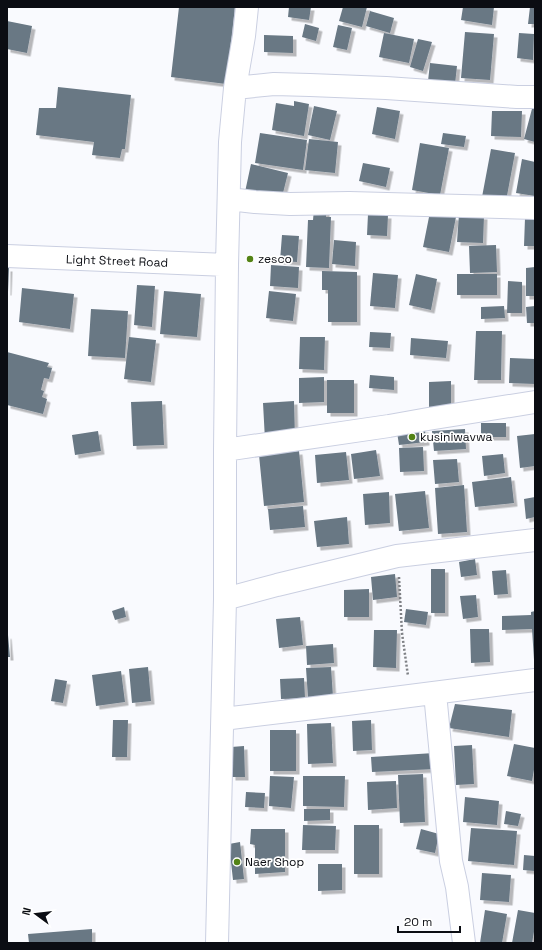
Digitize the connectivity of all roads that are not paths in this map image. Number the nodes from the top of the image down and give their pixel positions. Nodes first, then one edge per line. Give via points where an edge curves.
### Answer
1 (247, 7) edge
2 (235, 88) junction
3 (535, 97) edge
4 (229, 199) junction
5 (535, 208) edge
6 (7, 256) edge
7 (227, 265) junction
8 (535, 402) edge
9 (225, 450) junction
10 (535, 540) edge
11 (225, 599) junction
12 (535, 680) edge
13 (435, 693) junction
14 (222, 719) junction
15 (217, 943) edge
16 (464, 943) edge

1 - 2 street
2 - 3 street via 274,84
2 - 4 street via 230,142
4 - 5 street via 290,204 393,203
4 - 7 street
6 - 7 street, Light Street Road
7 - 9 street
8 - 9 street
9 - 11 street
10 - 11 street via 397,556
11 - 14 street
12 - 13 street
13 - 14 street
13 - 16 street via 451,861
14 - 15 street

